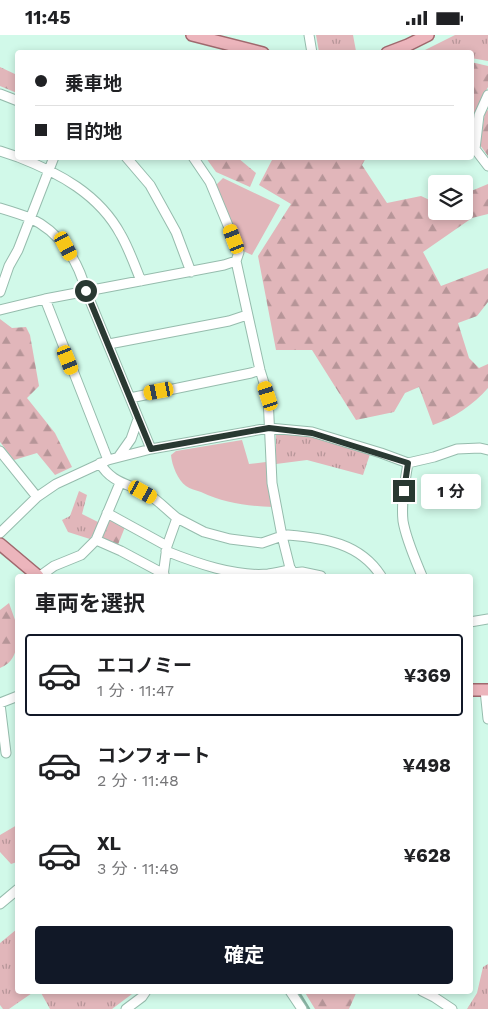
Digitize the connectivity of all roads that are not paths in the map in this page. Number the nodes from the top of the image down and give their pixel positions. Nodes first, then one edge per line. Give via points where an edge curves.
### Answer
1 (192, 35) edge
2 (309, 35) edge
3 (428, 35) edge
4 (251, 50) edge
5 (312, 50) edge
6 (395, 50) edge
7 (0, 94) edge
8 (488, 95) edge
9 (15, 100) edge
10 (0, 151) edge
11 (15, 156) edge
12 (26, 160) edge
13 (53, 160) edge
14 (129, 160) edge
15 (195, 160) edge
16 (488, 166) edge
17 (49, 169) junction
18 (0, 208) edge
19 (30, 218) junction
20 (236, 261) junction
21 (4, 264) edge
22 (191, 272) junction
23 (141, 281) junction
24 (86, 291) junction
25 (0, 292) edge
26 (45, 299) junction
27 (0, 310) edge
28 (248, 315) junction
29 (109, 344) junction
30 (260, 370) junction
31 (130, 398) junction
32 (138, 419) junction
33 (269, 428) junction
34 (151, 449) junction
35 (488, 450) edge
36 (0, 451) edge
37 (119, 456) junction
38 (104, 461) junction
39 (408, 463) junction
40 (120, 483) junction
41 (37, 497) junction
42 (107, 513) junction
43 (177, 518) junction
44 (0, 533) edge
45 (282, 535) junction
46 (96, 540) junction
47 (0, 544) edge
48 (166, 549) junction
49 (292, 573) edge
50 (37, 574) edge
51 (42, 574) edge
52 (161, 574) edge
53 (163, 574) edge
54 (312, 574) edge
55 (380, 574) edge
56 (421, 574) edge
57 (488, 619) edge
58 (473, 622) edge
59 (473, 690) edge
60 (486, 690) edge
61 (15, 698) edge
62 (0, 704) edge
63 (488, 719) edge
64 (6, 753) dead end
65 (15, 892) edge
66 (0, 904) edge
67 (144, 994) edge
68 (292, 994) edge
69 (428, 994) edge
70 (126, 1009) edge
71 (302, 1009) edge
72 (452, 1009) edge

1 - 4 main road
2 - 5 street
3 - 6 main road
7 - 9 street
8 - 16 street via 479,115 475,149
10 - 11 street
12 - 17 street
13 - 17 street
14 - 22 street via 150,185 176,231
15 - 20 street via 219,200 239,252
17 - 19 street
17 - 23 street via 79,186 101,207 120,233
18 - 19 street
19 - 21 street via 18,250
19 - 24 street via 50,230 66,246 83,278
20 - 22 street
20 - 28 street
21 - 25 street
22 - 23 street
23 - 24 street
24 - 26 street
24 - 29 street
26 - 27 street
26 - 38 street
28 - 29 street
28 - 30 street
29 - 31 street
30 - 31 street
30 - 33 street via 268,396
31 - 32 street
32 - 34 street
32 - 37 street via 131,439
33 - 34 street
33 - 39 street via 312,433
33 - 45 street via 272,483
34 - 37 street
35 - 39 street via 457,449
36 - 41 street
37 - 38 street
38 - 40 street via 102,467
38 - 41 street
39 - 56 street via 403,521
40 - 42 street
40 - 43 street via 152,497
41 - 44 street
42 - 46 street
42 - 48 street
43 - 45 street via 204,532 230,539 262,543
43 - 48 street
45 - 49 street
45 - 55 street via 332,540 350,547
46 - 51 street via 81,555
46 - 52 street
47 - 50 main road
48 - 49 street via 216,567 245,573
48 - 53 street
49 - 54 street
57 - 58 street
59 - 60 main road
60 - 63 street
61 - 62 street
62 - 64 street
65 - 66 street
67 - 70 street
68 - 71 street
69 - 72 street

